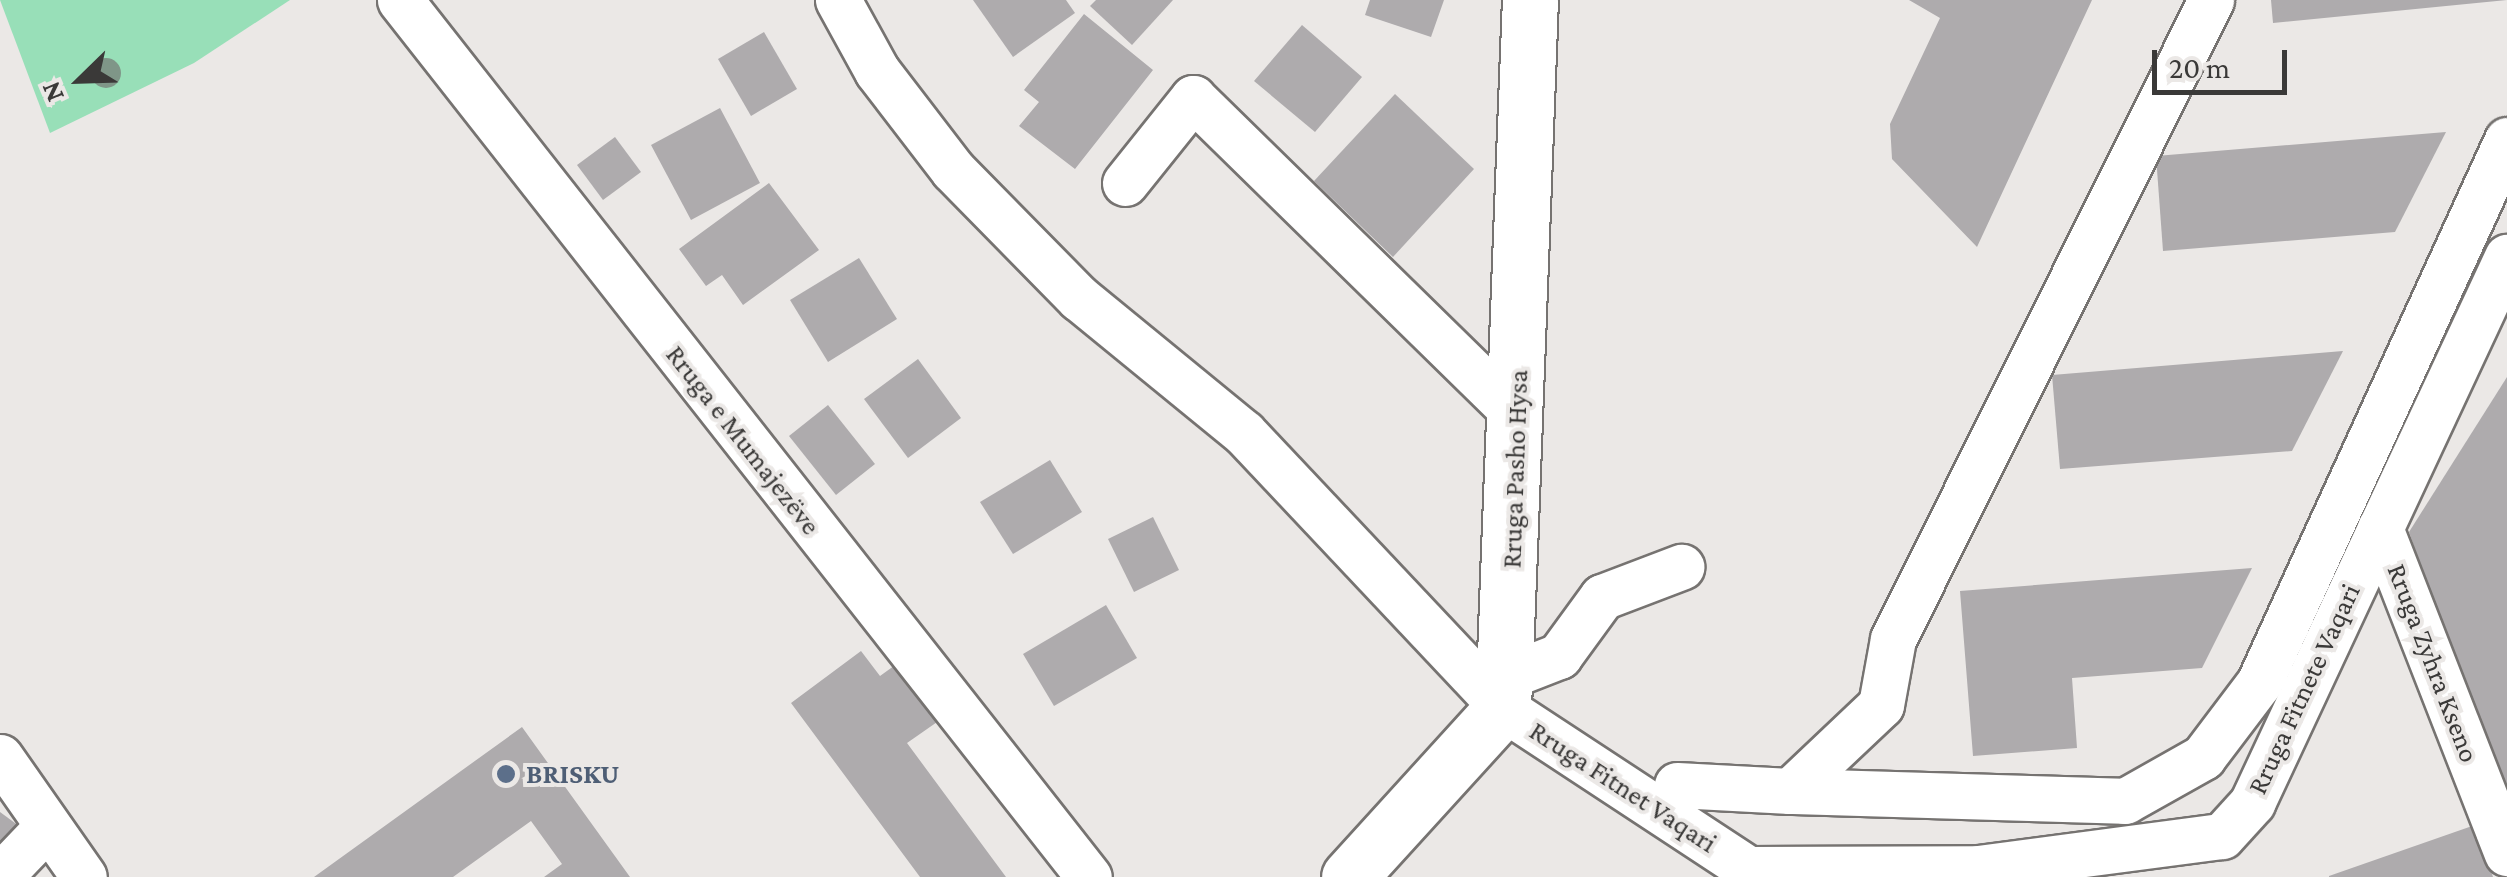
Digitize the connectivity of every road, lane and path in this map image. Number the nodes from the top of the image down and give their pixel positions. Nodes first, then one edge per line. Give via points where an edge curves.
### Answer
1 (400, 0) edge
2 (838, 0) edge
3 (1530, 0) edge
4 (2210, 0) edge
5 (2507, 140) edge
6 (1125, 183) dead end
7 (2507, 257) edge
8 (1515, 413) junction
9 (2380, 528) junction
10 (1682, 567) dead end
11 (1506, 691) junction
12 (0, 757) edge
13 (1677, 785) dead end
14 (1790, 791) junction
15 (47, 828) junction
16 (2507, 854) edge
17 (1924, 874) edge
18 (0, 876) edge
19 (84, 877) edge
20 (1090, 877) edge
21 (1349, 877) edge

1 - 20 street, Rruga e Mumajezëve
2 - 11 street, Rruga Fitnet Vaqari via 876,71 953,170 1080,298 1244,434
3 - 8 main road, Rruga Pasho Hysa
4 - 14 street via 1892,639 1881,704
5 - 14 street via 2259,683 2203,757 2125,801
6 - 8 street via 1194,98
7 - 9 street, Rruga Fitnete Vaqari
8 - 11 main road, Rruga Pasho Hysa
9 - 16 street, Rruga Zyhra Kseno
9 - 17 street, Rruga Fitnete Vaqari via 2252,803 2222,836 2122,855
10 - 11 street via 1602,597 1559,656
11 - 17 street, Rruga Fitnet Vaqari via 1748,869
11 - 21 main road
12 - 15 street
13 - 14 street
15 - 18 street
15 - 19 street

